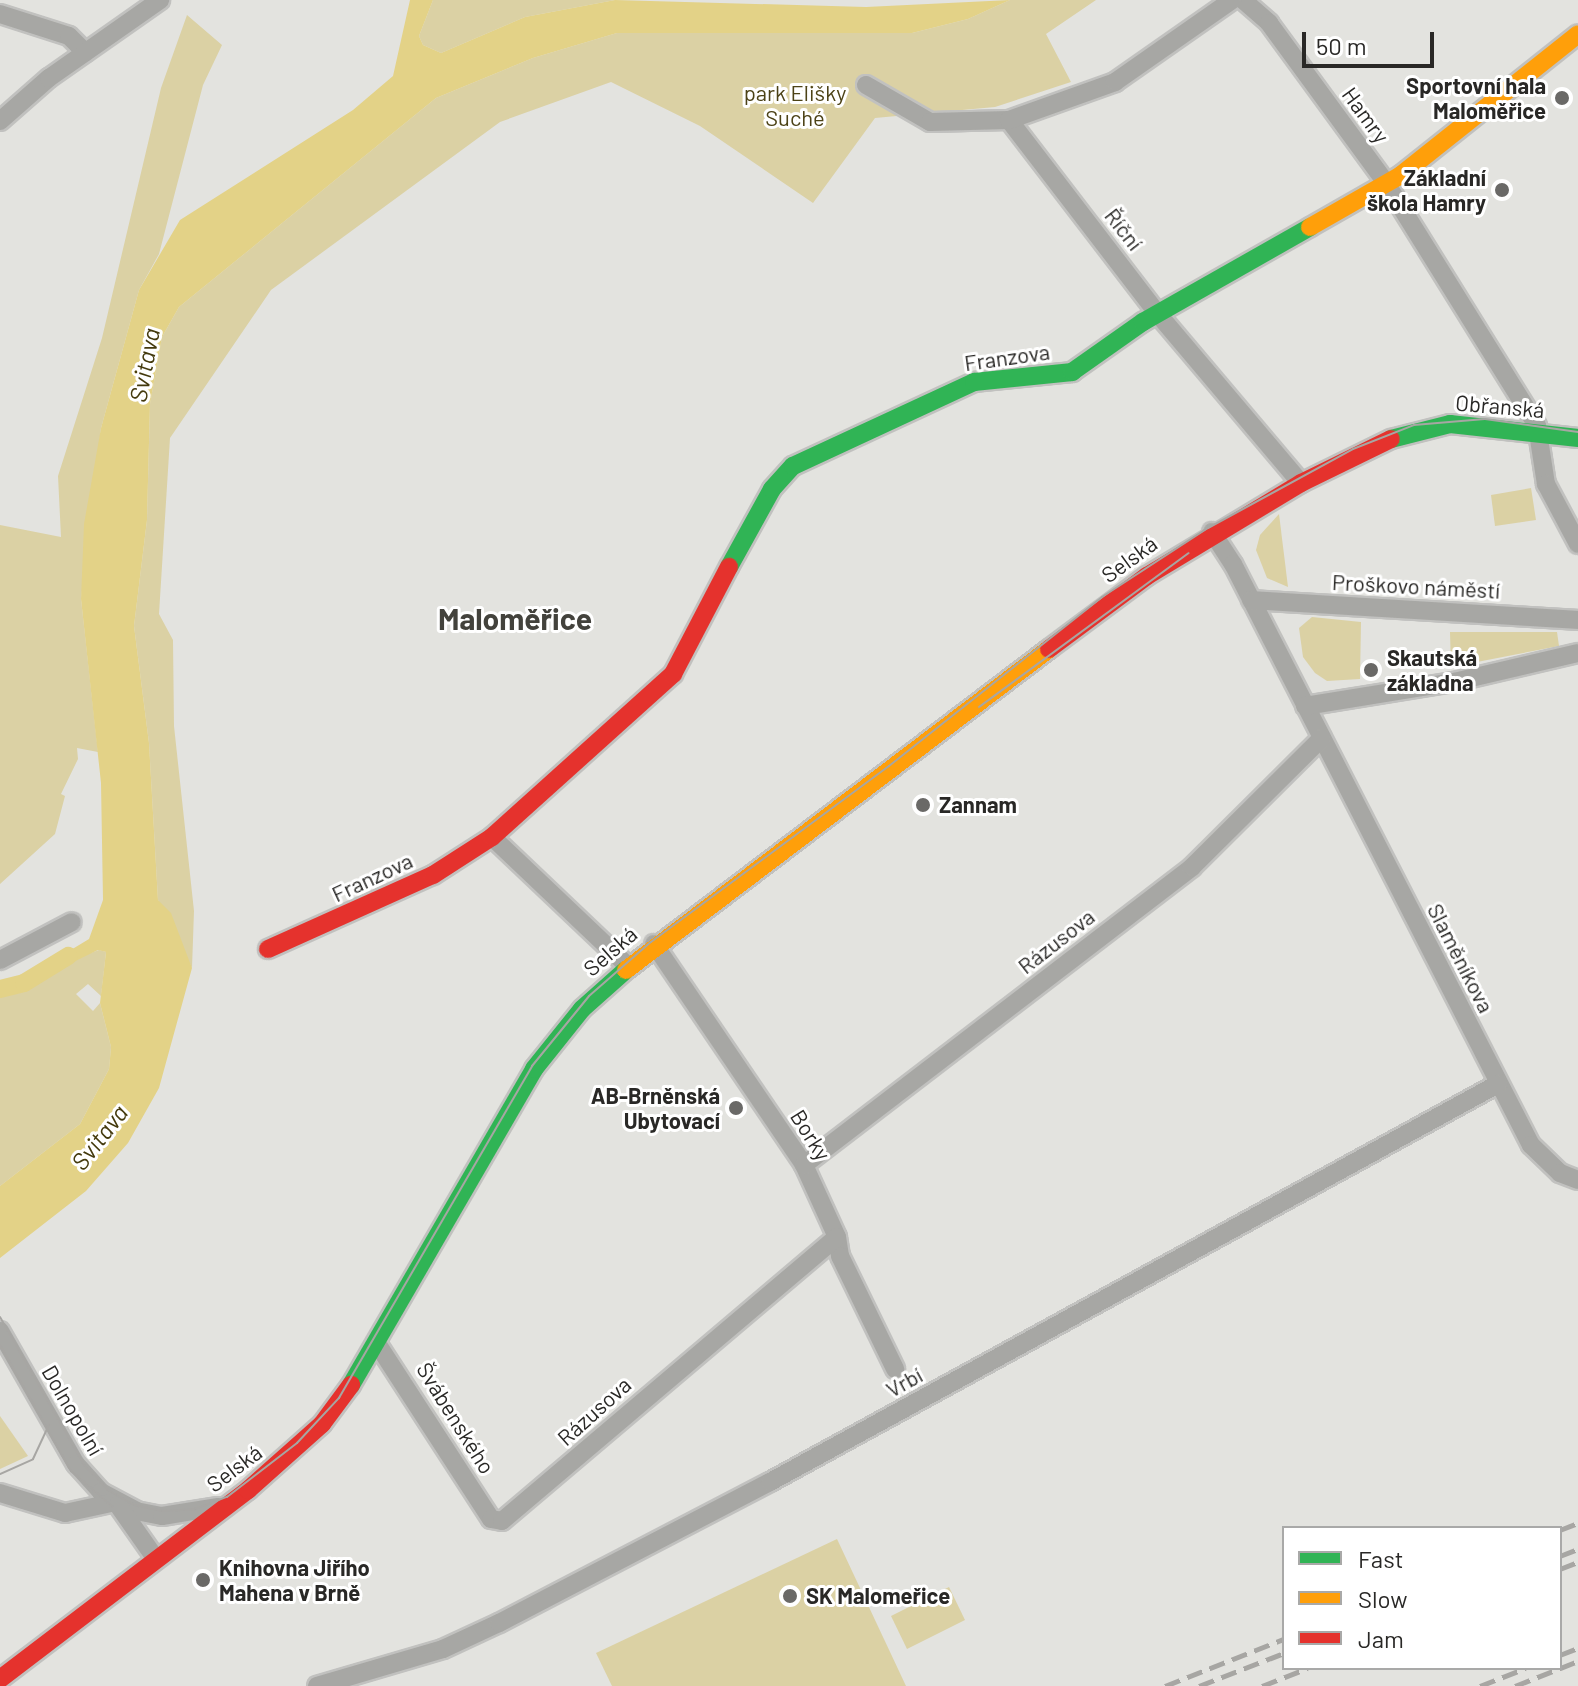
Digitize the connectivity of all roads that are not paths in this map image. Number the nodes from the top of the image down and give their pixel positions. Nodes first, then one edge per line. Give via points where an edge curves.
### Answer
1 (160, 0) edge
2 (1232, 0) edge
3 (1243, 0) edge
4 (0, 14) edge
5 (1578, 34) edge
6 (85, 52) junction
7 (866, 85) dead end
8 (1009, 120) junction
9 (0, 121) edge
10 (1386, 183) junction
11 (1158, 314) junction
12 (1419, 429) joint
13 (1540, 432) junction
14 (1578, 438) edge
15 (1301, 483) junction
16 (1571, 514) edge
17 (1212, 532) junction
18 (1578, 544) edge
19 (1251, 600) junction
20 (1578, 620) edge
21 (1578, 653) edge
22 (1305, 706) junction
23 (1322, 738) junction
24 (492, 837) junction
25 (72, 922) dead end
26 (654, 944) junction
27 (268, 949) dead end
28 (0, 960) edge
29 (628, 966) junction
30 (1498, 1084) junction
31 (804, 1165) junction
32 (1578, 1180) edge
33 (837, 1237) junction
34 (0, 1331) edge
35 (378, 1345) junction
36 (895, 1369) dead end
37 (0, 1493) edge
38 (116, 1502) junction
39 (224, 1504) junction
40 (491, 1519) joint
41 (156, 1559) junction
42 (0, 1679) edge
43 (317, 1686) edge

1 - 6 street
2 - 8 street via 1115,82
3 - 10 street, Hamry via 1269,23
4 - 6 street via 69,36
5 - 10 main road, Franzova
6 - 9 street
7 - 8 street via 930,122
8 - 11 street, Říční
10 - 11 main road, Franzova
10 - 13 street, Hamry
11 - 15 street, Říční
11 - 24 main road, Franzova via 1072,372 974,382 793,466 748,530 673,674
12 - 13 main road, Obřanská via 1488,424
12 - 15 main road, Selská
13 - 14 main road, Obřanská
13 - 16 street via 1546,484
15 - 17 main road, Selská
16 - 18 street
17 - 19 street
17 - 26 main road, Selská
19 - 20 street, Proškovo náměstí
19 - 22 street
21 - 22 street via 1454,682
22 - 23 street
23 - 30 street, Slaměníkova
23 - 31 street, Rázusova via 1192,867
24 - 27 main road, Franzova via 433,875
24 - 29 street
25 - 28 street
26 - 29 main road, Selská
26 - 31 street, Borky
29 - 35 main road, Selská via 582,1009 534,1069
30 - 32 street, Slaměníkova via 1531,1145 1560,1173
30 - 43 street, Vrbí via 900,1412 457,1644
31 - 33 street, Borky
33 - 36 street, Borky via 840,1256
33 - 40 street, Rázusova via 611,1424 544,1490 502,1521
34 - 38 street, Dolnopolní via 76,1464
35 - 39 main road, Selská via 322,1424
35 - 40 street, Švábenského
37 - 38 street via 65,1513
38 - 39 street, Dolnopolní via 147,1514 175,1516
38 - 41 street, Dolnopolní
39 - 41 main road, Selská
41 - 42 main road, Selská

